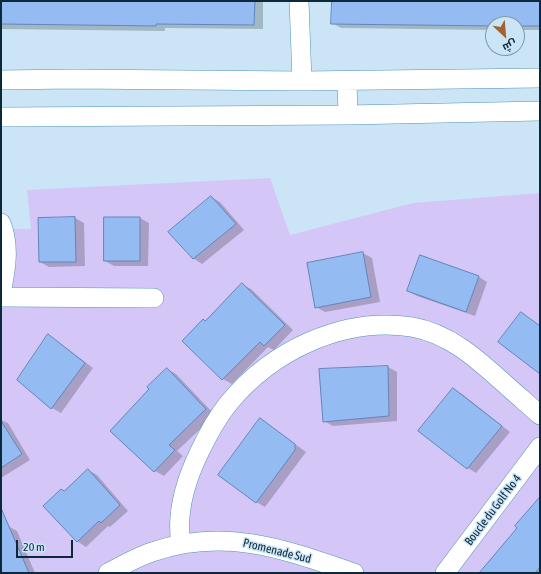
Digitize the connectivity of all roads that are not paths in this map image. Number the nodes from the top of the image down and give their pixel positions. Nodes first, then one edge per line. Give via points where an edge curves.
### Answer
1 (299, 1) edge
2 (540, 78) edge
3 (1, 80) edge
4 (302, 81) junction
5 (347, 81) junction
6 (540, 111) edge
7 (348, 115) junction
8 (1, 117) edge
9 (1, 223) edge
10 (1, 293) edge
11 (1, 297) edge
12 (154, 298) dead end
13 (540, 414) edge
14 (540, 447) edge
15 (180, 544) junction
16 (108, 573) edge
17 (354, 573) edge
18 (445, 573) edge

1 - 4 street
2 - 5 street
3 - 4 street
4 - 5 street
5 - 7 street
6 - 7 street
7 - 8 street
9 - 10 street via 6,241 5,275
11 - 12 street
13 - 15 street via 476,358 453,343 427,331 412,327 370,326 324,336 308,342 269,365 248,383 221,414 191,471 182,510
14 - 18 street, Boucle du Golf No 4
15 - 16 street, Promenade Sud via 139,557
15 - 17 street, Promenade Sud via 226,540 246,542 285,550

